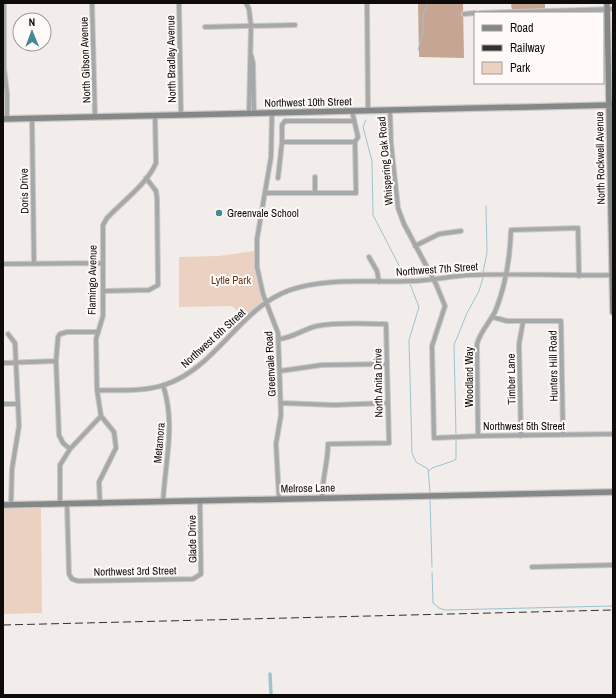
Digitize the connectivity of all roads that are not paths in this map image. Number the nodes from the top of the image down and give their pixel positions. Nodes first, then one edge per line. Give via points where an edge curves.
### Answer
1 (4, 3) edge
2 (92, 3) edge
3 (179, 3) edge
4 (246, 3) edge
5 (367, 3) edge
6 (609, 7) edge
7 (502, 12) edge
8 (474, 13) edge
9 (464, 14) dead end
10 (295, 25) dead end
11 (251, 26) junction
12 (205, 27) dead end
13 (611, 105) edge
14 (390, 110) junction
15 (352, 111) junction
16 (368, 111) junction
17 (251, 113) junction
18 (272, 113) junction
19 (155, 115) junction
20 (181, 115) junction
21 (95, 117) junction
22 (32, 118) junction
23 (5, 119) edge
24 (354, 121) junction
25 (272, 142) junction
26 (355, 142) junction
27 (282, 143) junction
28 (315, 177) dead end
29 (146, 178) junction
30 (278, 178) dead end
31 (265, 193) junction
32 (315, 193) junction
33 (461, 231) dead end
34 (415, 246) junction
35 (369, 257) dead end
36 (102, 263) junction
37 (3, 264) edge
38 (34, 264) junction
39 (507, 275) junction
40 (579, 276) junction
41 (612, 276) edge
42 (433, 279) junction
43 (380, 282) junction
44 (104, 291) junction
45 (613, 299) edge
46 (266, 303) junction
47 (613, 312) edge
48 (492, 318) junction
49 (523, 322) junction
50 (96, 332) junction
51 (8, 334) dead end
52 (279, 339) junction
53 (56, 361) junction
54 (16, 362) junction
55 (3, 363) edge
56 (387, 364) junction
57 (280, 371) junction
58 (163, 385) junction
59 (98, 390) junction
60 (281, 403) junction
61 (388, 403) junction
62 (3, 404) edge
63 (18, 404) junction
64 (101, 416) junction
65 (613, 434) edge
66 (563, 435) junction
67 (478, 436) junction
68 (521, 436) junction
69 (434, 438) joint
70 (70, 449) junction
71 (613, 492) edge
72 (322, 498) junction
73 (279, 499) junction
74 (200, 501) junction
75 (163, 502) junction
76 (60, 504) junction
77 (67, 504) junction
78 (100, 504) junction
79 (3, 505) edge
80 (11, 505) junction
81 (613, 565) edge
82 (532, 567) dead end
83 (199, 577) joint

1 - 23 street via 4,68 7,94
2 - 21 street, North Gibson Avenue
3 - 20 street, North Bradley Avenue
4 - 11 street
5 - 16 street
6 - 7 street
6 - 13 main road, North Rockwell Avenue
8 - 9 street
10 - 11 street
11 - 12 street
11 - 17 street
13 - 14 main road, Northwest 10th Street
13 - 41 main road, North Rockwell Avenue
14 - 16 main road, Northwest 10th Street
14 - 34 street, Whispering Oak Road via 398,208
15 - 16 main road, Northwest 10th Street
15 - 18 main road, Northwest 10th Street
15 - 24 street
17 - 18 main road, Northwest 10th Street
17 - 20 main road, Northwest 10th Street
18 - 25 street, Greenvale Road
19 - 20 main road, Northwest 10th Street
19 - 21 main road, Northwest 10th Street
19 - 29 street, Flamingo Avenue via 156,163
21 - 22 main road, Northwest 10th Street
22 - 23 main road, Northwest 10th Street
22 - 38 street, Doris Drive
24 - 26 street via 358,137
24 - 27 street via 285,122 282,125
25 - 27 street
25 - 31 street, Greenvale Road
26 - 27 street
26 - 32 street via 356,193
27 - 30 street
28 - 32 street
29 - 36 street, Flamingo Avenue via 103,225
29 - 44 street via 158,198 158,285 149,290
31 - 32 street
31 - 46 street, Greenvale Road via 257,239 258,275
33 - 34 street via 439,234
34 - 42 street, Whispering Oak Road
35 - 43 street
36 - 38 street
36 - 44 street, Flamingo Avenue
37 - 38 street
39 - 40 street, Northwest 7th Street
39 - 40 street, Woodland Way via 511,230 578,228
39 - 42 street, Northwest 7th Street
39 - 48 street, Woodland Way
40 - 41 street, Northwest 7th Street
41 - 45 main road, North Rockwell Avenue
42 - 43 street, Northwest 7th Street
42 - 69 street, Whispering Oak Road via 444,306 432,346
43 - 46 street, Northwest 7th Street via 308,285
44 - 50 street, Flamingo Avenue via 103,316
45 - 47 main road, North Rockwell Avenue
46 - 52 street, Greenvale Road
46 - 58 street, Northwest 6th Street via 194,370
48 - 49 street
48 - 67 street, Woodland Way via 480,336 477,349
49 - 66 street, Hunters Hill Road via 561,321
49 - 68 street, Timber Lane via 519,344
50 - 53 street via 60,334
50 - 59 street, Flamingo Avenue
51 - 54 street via 15,343
52 - 56 street, North Anita Drive via 286,339 320,326 386,324
52 - 57 street, Greenvale Road
53 - 54 street
53 - 70 street via 59,435
54 - 55 street
54 - 63 street
56 - 57 street via 328,365
56 - 61 street, North Anita Drive
57 - 60 street, Greenvale Road
58 - 59 street, Northwest 6th Street via 141,390
58 - 75 street, Metamora via 170,413 170,430
59 - 64 street, Flamingo Avenue
60 - 61 street
60 - 73 street, Greenvale Road via 276,444
61 - 72 street, North Anita Drive via 389,442 328,444
62 - 63 street
63 - 80 street via 19,426 12,469
64 - 70 street
64 - 78 street via 114,432 116,448 100,482
65 - 66 street, Northwest 5th Street
66 - 68 street, Northwest 5th Street
67 - 68 street, Northwest 5th Street
67 - 69 street, Northwest 5th Street
70 - 76 street via 60,465
71 - 72 main road, Melrose Lane
72 - 73 main road, Melrose Lane
73 - 74 main road, Melrose Lane
74 - 75 main road, Melrose Lane
74 - 83 street, Glade Drive
75 - 78 main road, Melrose Lane
76 - 77 main road, Melrose Lane
76 - 80 main road, Melrose Lane
77 - 78 main road, Melrose Lane
77 - 83 street, Northwest 3rd Street via 69,574 72,579 78,582
79 - 80 main road, Melrose Lane
81 - 82 street

